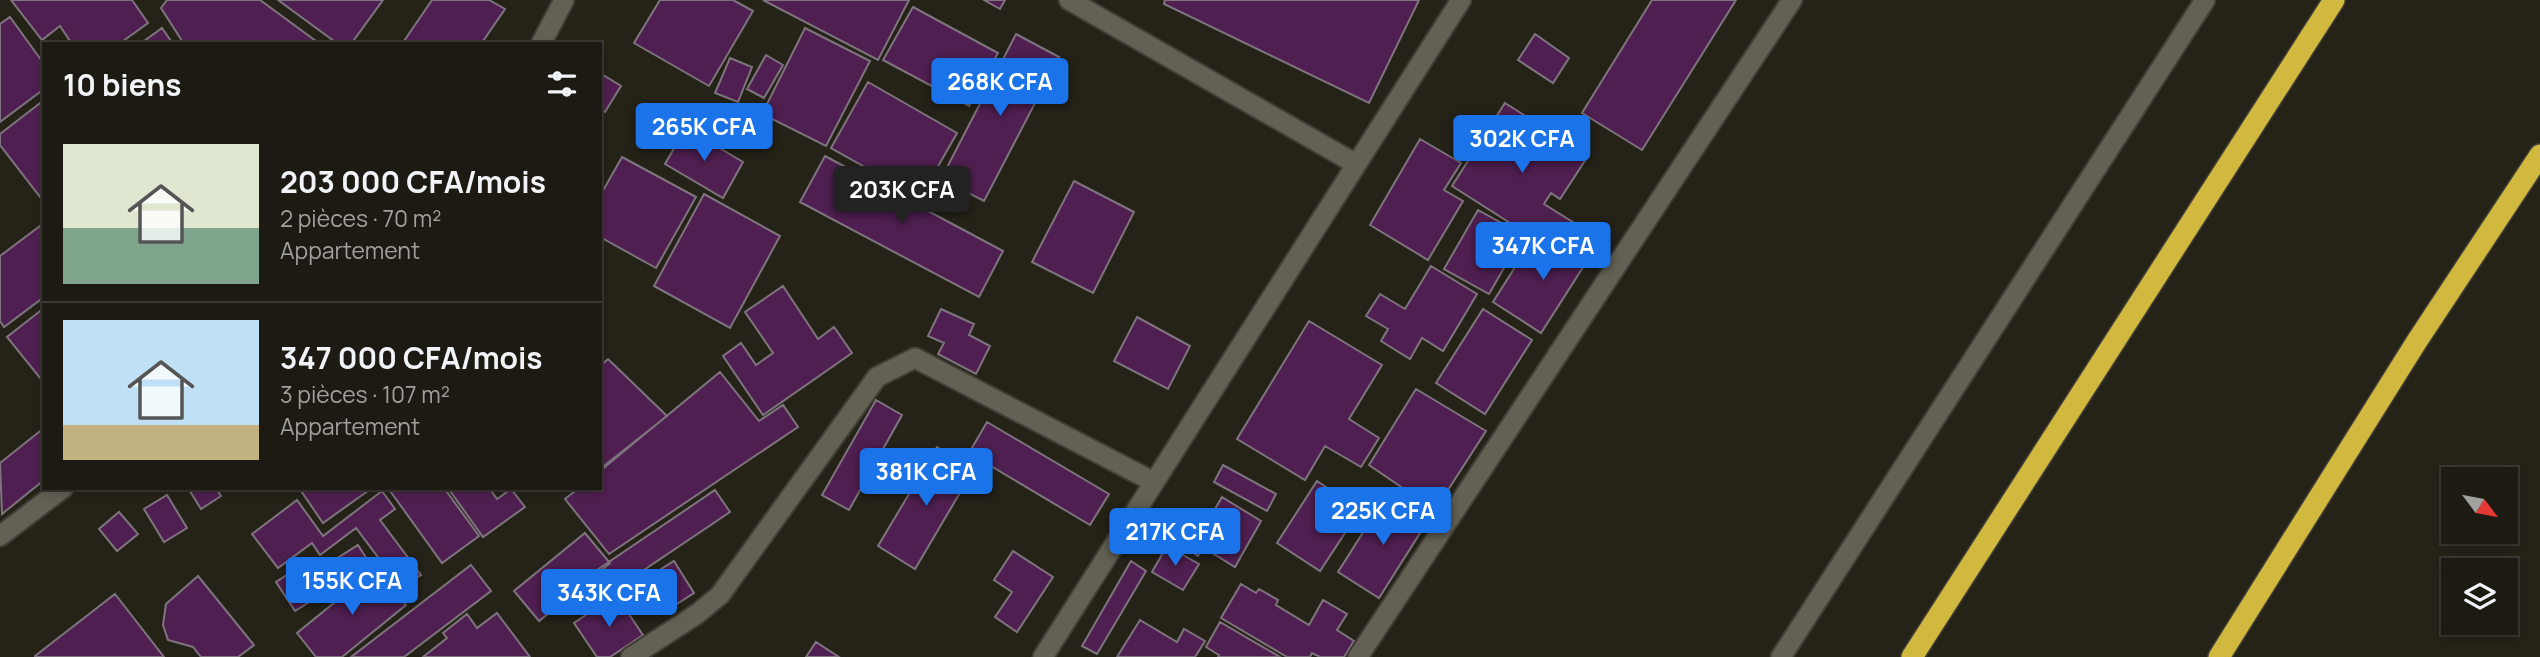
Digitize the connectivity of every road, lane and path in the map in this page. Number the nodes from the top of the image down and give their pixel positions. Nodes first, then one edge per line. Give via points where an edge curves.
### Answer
1 (564, 0) edge
2 (1069, 0) edge
3 (1461, 0) edge
4 (1792, 0) edge
5 (2205, 0) edge
6 (2334, 0) edge
7 (542, 42) edge
8 (2540, 155) edge
9 (1356, 164) junction
10 (1154, 482) junction
11 (60, 490) edge
12 (0, 536) edge
13 (631, 657) edge
14 (1043, 657) edge
15 (1358, 657) edge
16 (1781, 657) edge
17 (1912, 657) edge
18 (2219, 657) edge

1 - 7 street
2 - 9 street
3 - 9 street
4 - 15 street
5 - 16 street
6 - 17 highway
8 - 18 highway
9 - 10 street
10 - 13 street via 915,358 877,377 720,595
10 - 14 street
11 - 12 street

